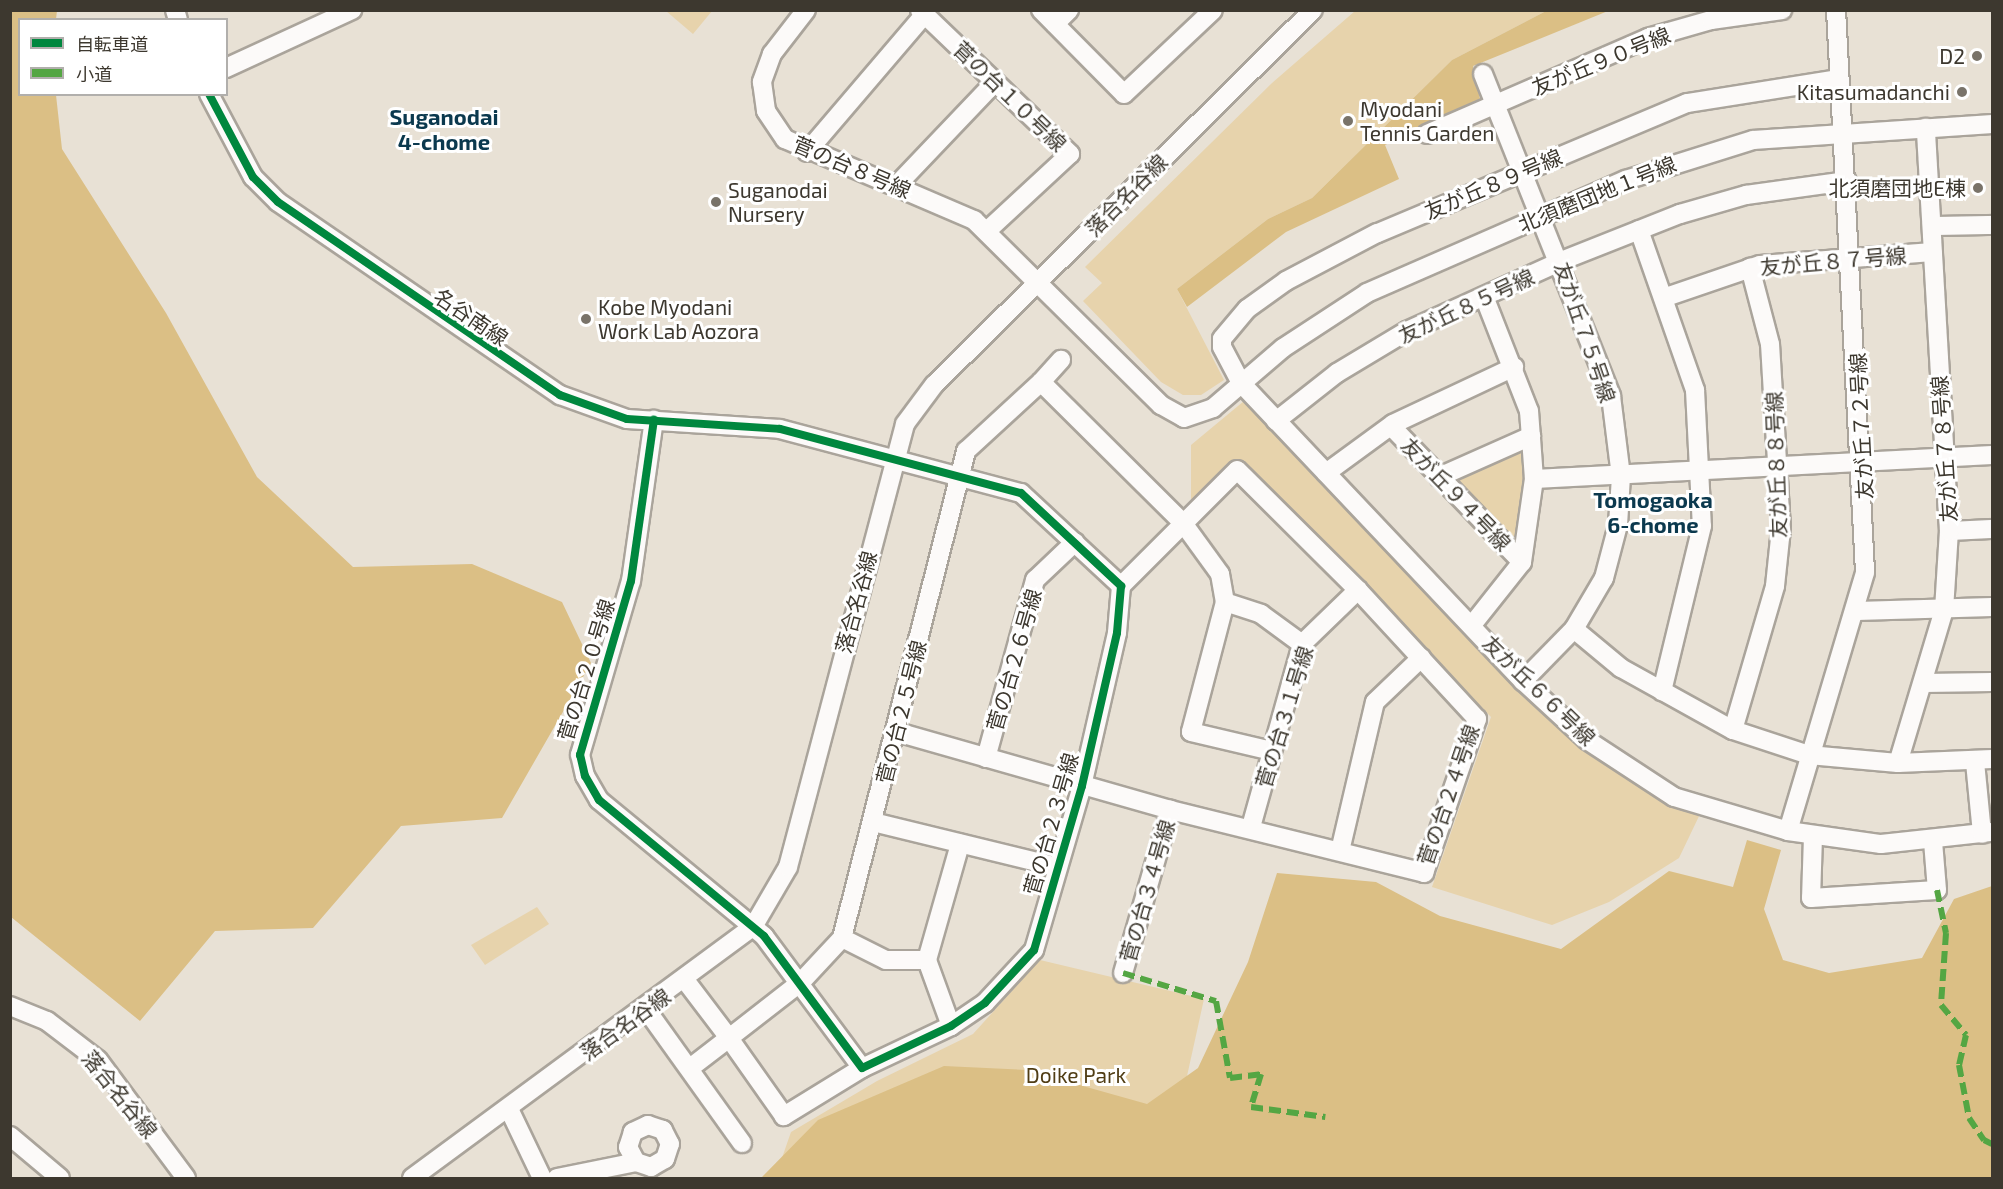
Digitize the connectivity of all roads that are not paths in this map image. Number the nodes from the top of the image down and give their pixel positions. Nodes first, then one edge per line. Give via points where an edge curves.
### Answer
1 (352, 10) edge
2 (806, 10) edge
3 (1041, 10) edge
4 (1069, 10) edge
5 (1213, 10) edge
6 (1313, 10) edge
7 (1782, 10) edge
8 (1836, 10) edge
9 (922, 13) edge
10 (1055, 24) junction
11 (228, 67) edge
12 (1483, 74) dead end
13 (1839, 79) junction
14 (995, 82) junction
15 (211, 96) edge
16 (1496, 105) junction
17 (1992, 124) edge
18 (1926, 128) junction
19 (1845, 131) junction
20 (1427, 134) dead end
21 (807, 152) junction
22 (1523, 170) junction
23 (1847, 181) junction
24 (897, 186) junction
25 (1543, 215) junction
26 (1992, 225) edge
27 (1932, 226) junction
28 (988, 230) junction
29 (1639, 230) junction
30 (1933, 252) junction
31 (1851, 256) junction
32 (1561, 261) junction
33 (1750, 268) junction
34 (1037, 282) junction
35 (1484, 296) junction
36 (1666, 297) junction
37 (1061, 360) dead end
38 (1514, 367) junction
39 (1041, 382) junction
40 (1241, 383) junction
41 (654, 420) junction
42 (1276, 421) junction
43 (1391, 426) junction
44 (1531, 436) junction
45 (1992, 455) edge
46 (1943, 457) junction
47 (894, 458) junction
48 (1863, 466) junction
49 (1779, 469) junction
50 (1698, 472) junction
51 (1326, 473) junction
52 (960, 474) junction
53 (1621, 476) junction
54 (1439, 477) junction
55 (1534, 479) junction
56 (1183, 523) junction
57 (1992, 529) edge
58 (1949, 531) junction
59 (1075, 542) junction
60 (1522, 562) junction
61 (1121, 586) junction
62 (1358, 590) junction
63 (1225, 602) junction
64 (1992, 607) edge
65 (1944, 610) junction
66 (1857, 611) junction
67 (1472, 625) junction
68 (1574, 629) junction
69 (1302, 644) junction
70 (1420, 658) junction
71 (1523, 681) junction
72 (1992, 682) edge
73 (1924, 683) junction
74 (1662, 691) junction
75 (1733, 730) junction
76 (897, 732) junction
77 (1272, 751) junction
78 (1809, 755) junction
79 (986, 758) junction
80 (1984, 760) edge
81 (1898, 764) junction
82 (1082, 786) junction
83 (1170, 810) junction
84 (873, 822) junction
85 (1251, 827) junction
86 (1788, 831) junction
87 (1987, 833) edge
88 (1813, 836) junction
89 (1933, 842) junction
90 (960, 844) junction
91 (1340, 851) junction
92 (1058, 867) junction
93 (753, 927) junction
94 (842, 938) junction
95 (927, 960) junction
96 (1123, 973) dead end
97 (685, 980) junction
98 (801, 982) junction
99 (10, 1006) edge
100 (645, 1009) junction
101 (951, 1026) junction
102 (729, 1038) junction
103 (690, 1068) junction
104 (862, 1068) junction
105 (509, 1108) junction
106 (10, 1136) edge
107 (742, 1143) dead end
108 (636, 1162) dead end
109 (60, 1179) edge
110 (186, 1179) edge
111 (412, 1179) edge
112 (542, 1179) edge
113 (557, 1179) edge

1 - 11 street
2 - 21 street, 菅の台８号線 via 772,54 762,82 773,126
3 - 10 street
4 - 10 street
5 - 10 street via 1124,94
6 - 34 street, 落合名谷線
7 - 16 street, 友が丘９０号線 via 1711,20 1647,38
8 - 13 street, 友が丘７２号線
9 - 14 street, 菅の台１０号線
9 - 21 street
12 - 16 street, 友が丘７５号線
13 - 19 street, 友が丘７２号線
13 - 22 street, 友が丘８９号線 via 1687,103
14 - 24 street
14 - 28 street, 菅の台１０号線 via 1070,154
15 - 41 street, 名谷南線 via 253,177 327,239 560,395 591,410
16 - 20 street, 友が丘９０号線
16 - 22 street, 友が丘７５号線
17 - 18 street, 北須磨団地１号線
18 - 19 street, 北須磨団地１号線
18 - 27 street, 友が丘７８号線
19 - 23 street, 友が丘７２号線
19 - 25 street, 北須磨団地１号線 via 1753,140 1698,154
21 - 24 street, 菅の台８号線
22 - 25 street, 友が丘７５号線
22 - 40 street, 友が丘８９号線 via 1344,247 1247,309 1222,339
23 - 29 street, 友が丘８５号線 via 1746,195
23 - 31 street, 友が丘７２号線
24 - 28 street, 菅の台８号線
25 - 32 street, 友が丘７５号線
25 - 40 street, 北須磨団地１号線 via 1367,293 1320,322
26 - 27 street
27 - 30 street, 友が丘７８号線
28 - 34 street, 菅の台８号線
29 - 32 street, 友が丘８５号線
29 - 36 street
30 - 31 street, 友が丘８７号線
30 - 46 street, 友が丘７８号線
31 - 33 street, 友が丘８７号線
31 - 48 street, 友が丘７２号線
32 - 35 street, 友が丘８５号線
32 - 53 street, 友が丘７５号線 via 1611,396
33 - 36 street, 友が丘８７号線
33 - 49 street, 友が丘８８号線 via 1770,344
34 - 40 street, 北須磨団地１号線 via 1179,417 1203,414
34 - 47 street, 落合名谷線 via 919,402
35 - 38 street
35 - 42 street, 友が丘８５号線 via 1347,367
36 - 50 street via 1695,390
37 - 39 street, 菅の台２５号線
38 - 43 street
38 - 44 street
39 - 52 street, 菅の台２５号線 via 966,451
39 - 56 street
40 - 42 street, 友が丘６６号線
41 - 47 street, 名谷南線 via 747,423
41 - 93 street, 菅の台２０号線 via 631,581 580,755 599,800
42 - 51 street, 友が丘６６号線
43 - 51 street
43 - 54 street, 友が丘９４号線
44 - 54 street
44 - 55 street
45 - 46 street
46 - 48 street
46 - 58 street, 友が丘７８号線
47 - 52 street
47 - 93 street, 落合名谷線 via 788,867
48 - 49 street
48 - 66 street, 友が丘７２号線 via 1865,572
49 - 50 street
49 - 75 street, 友が丘８８号線 via 1781,530 1775,586
50 - 53 street
50 - 74 street via 1702,526
51 - 67 street, 友が丘６６号線
52 - 59 street via 1021,493
52 - 76 street, 菅の台２５号線
53 - 55 street
53 - 68 street, 友が丘７５号線 via 1618,525 1604,578
54 - 60 street, 友が丘９４号線
55 - 60 street
56 - 61 street, 菅の台２４号線
56 - 62 street, 菅の台２４号線 via 1237,470
56 - 63 street via 1220,574
57 - 58 street
58 - 65 street, 友が丘７８号線
59 - 61 street
59 - 79 street, 菅の台２６号線 via 1035,580
60 - 67 street
61 - 82 street, 菅の台２３号線 via 1117,633
62 - 69 street, 菅の台３１号線
62 - 70 street, 菅の台２４号線
63 - 69 street via 1261,614
63 - 77 street via 1191,732
64 - 65 street
65 - 66 street
65 - 73 street, 友が丘７８号線
66 - 78 street, 友が丘７２号線
67 - 71 street, 友が丘６６号線
68 - 71 street, 友が丘７５号線
68 - 74 street via 1621,668
69 - 77 street, 菅の台３１号線
70 - 91 street via 1375,702
70 - 91 street, 菅の台２４号線 via 1477,719 1424,873
71 - 86 street, 友が丘６６号線 via 1587,740 1674,797
72 - 73 street
73 - 81 street, 友が丘７８号線
74 - 75 street
75 - 78 street
76 - 79 street, 菅の台２４号線
76 - 84 street, 菅の台２５号線
77 - 85 street, 菅の台３１号線
78 - 81 street
78 - 86 street, 友が丘７２号線
79 - 82 street, 菅の台２４号線
80 - 81 street
80 - 87 street
82 - 83 street, 菅の台２４号線
82 - 92 street, 菅の台２３号線
83 - 85 street, 菅の台２４号線
83 - 96 street, 菅の台３４号線
84 - 90 street
84 - 94 street, 菅の台２５号線
85 - 91 street, 菅の台２４号線
86 - 88 street, 友が丘６６号線
87 - 89 street, 友が丘６６号線
88 - 89 street, 友が丘６６号線 via 1881,844
88 - 89 street via 1811,897 1936,890
90 - 92 street
90 - 95 street
92 - 101 street, 菅の台２３号線 via 1034,950 986,1003
93 - 97 street, 落合名谷線
93 - 98 street
94 - 95 street via 886,960
94 - 98 street, 菅の台２５号線
95 - 101 street
97 - 100 street, 落合名谷線
97 - 102 street
98 - 102 street, 菅の台２５号線
98 - 104 street
99 - 110 street, 落合名谷線 via 47,1021 98,1060
100 - 103 street
100 - 105 street, 落合名谷線
101 - 104 street, 菅の台２３号線
102 - 103 street, 菅の台２５号線
102 - 104 street via 784,1116
103 - 107 street
105 - 111 street, 落合名谷線
105 - 112 street
106 - 109 street
108 - 113 street

